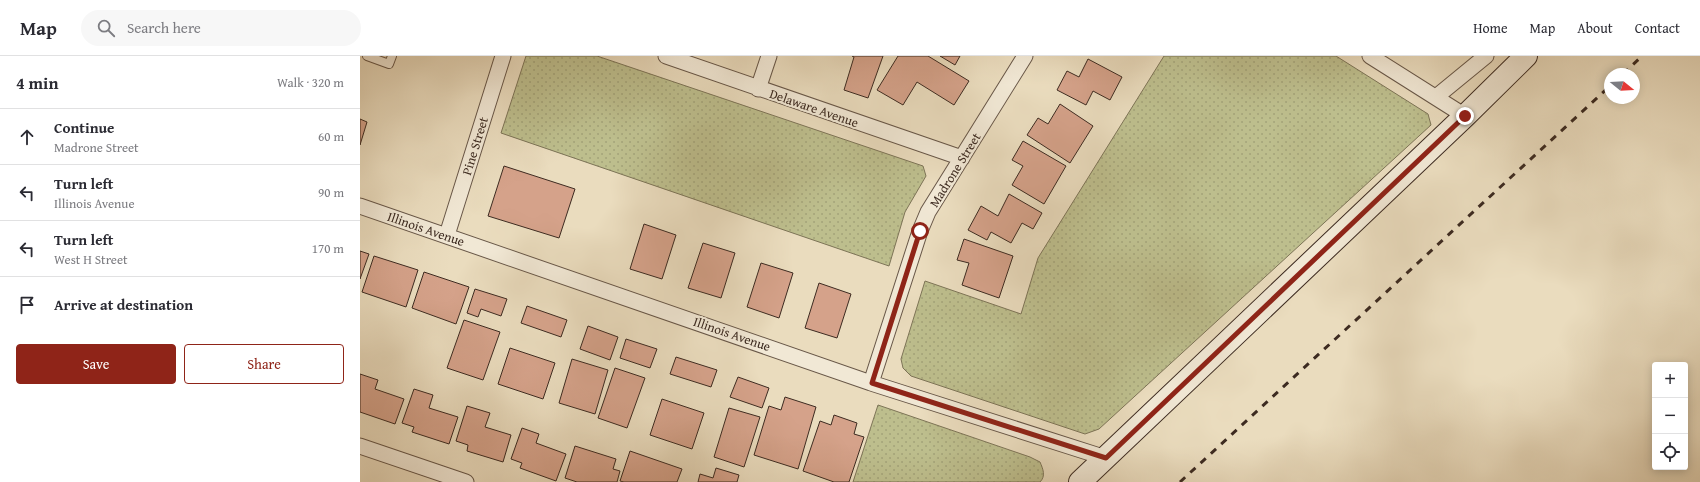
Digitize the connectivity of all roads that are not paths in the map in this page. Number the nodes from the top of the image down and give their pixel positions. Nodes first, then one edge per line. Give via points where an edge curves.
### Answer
1 (367, 56) edge
2 (392, 56) edge
3 (504, 56) edge
4 (666, 56) edge
5 (769, 56) edge
6 (1025, 56) edge
7 (1370, 56) edge
8 (1486, 56) edge
9 (1526, 56) edge
10 (758, 89) junction
11 (1436, 97) junction
12 (1465, 116) junction
13 (962, 158) junction
14 (360, 206) edge
15 (447, 235) junction
16 (872, 383) junction
17 (360, 446) edge
18 (1106, 458) junction
19 (466, 482) edge
20 (1080, 482) edge

1 - 2 lane via 390,64
3 - 15 street, Pine Street
4 - 10 street, Delaware Avenue
5 - 10 street
6 - 13 street, Madrone Street
7 - 11 street
8 - 11 street
9 - 12 street
10 - 13 street, Delaware Avenue
11 - 12 street
12 - 18 street
13 - 16 street, Madrone Street via 928,212 920,231
14 - 15 street, Illinois Avenue
15 - 16 street, Illinois Avenue
16 - 18 street, Illinois Avenue
17 - 19 street
18 - 20 street

